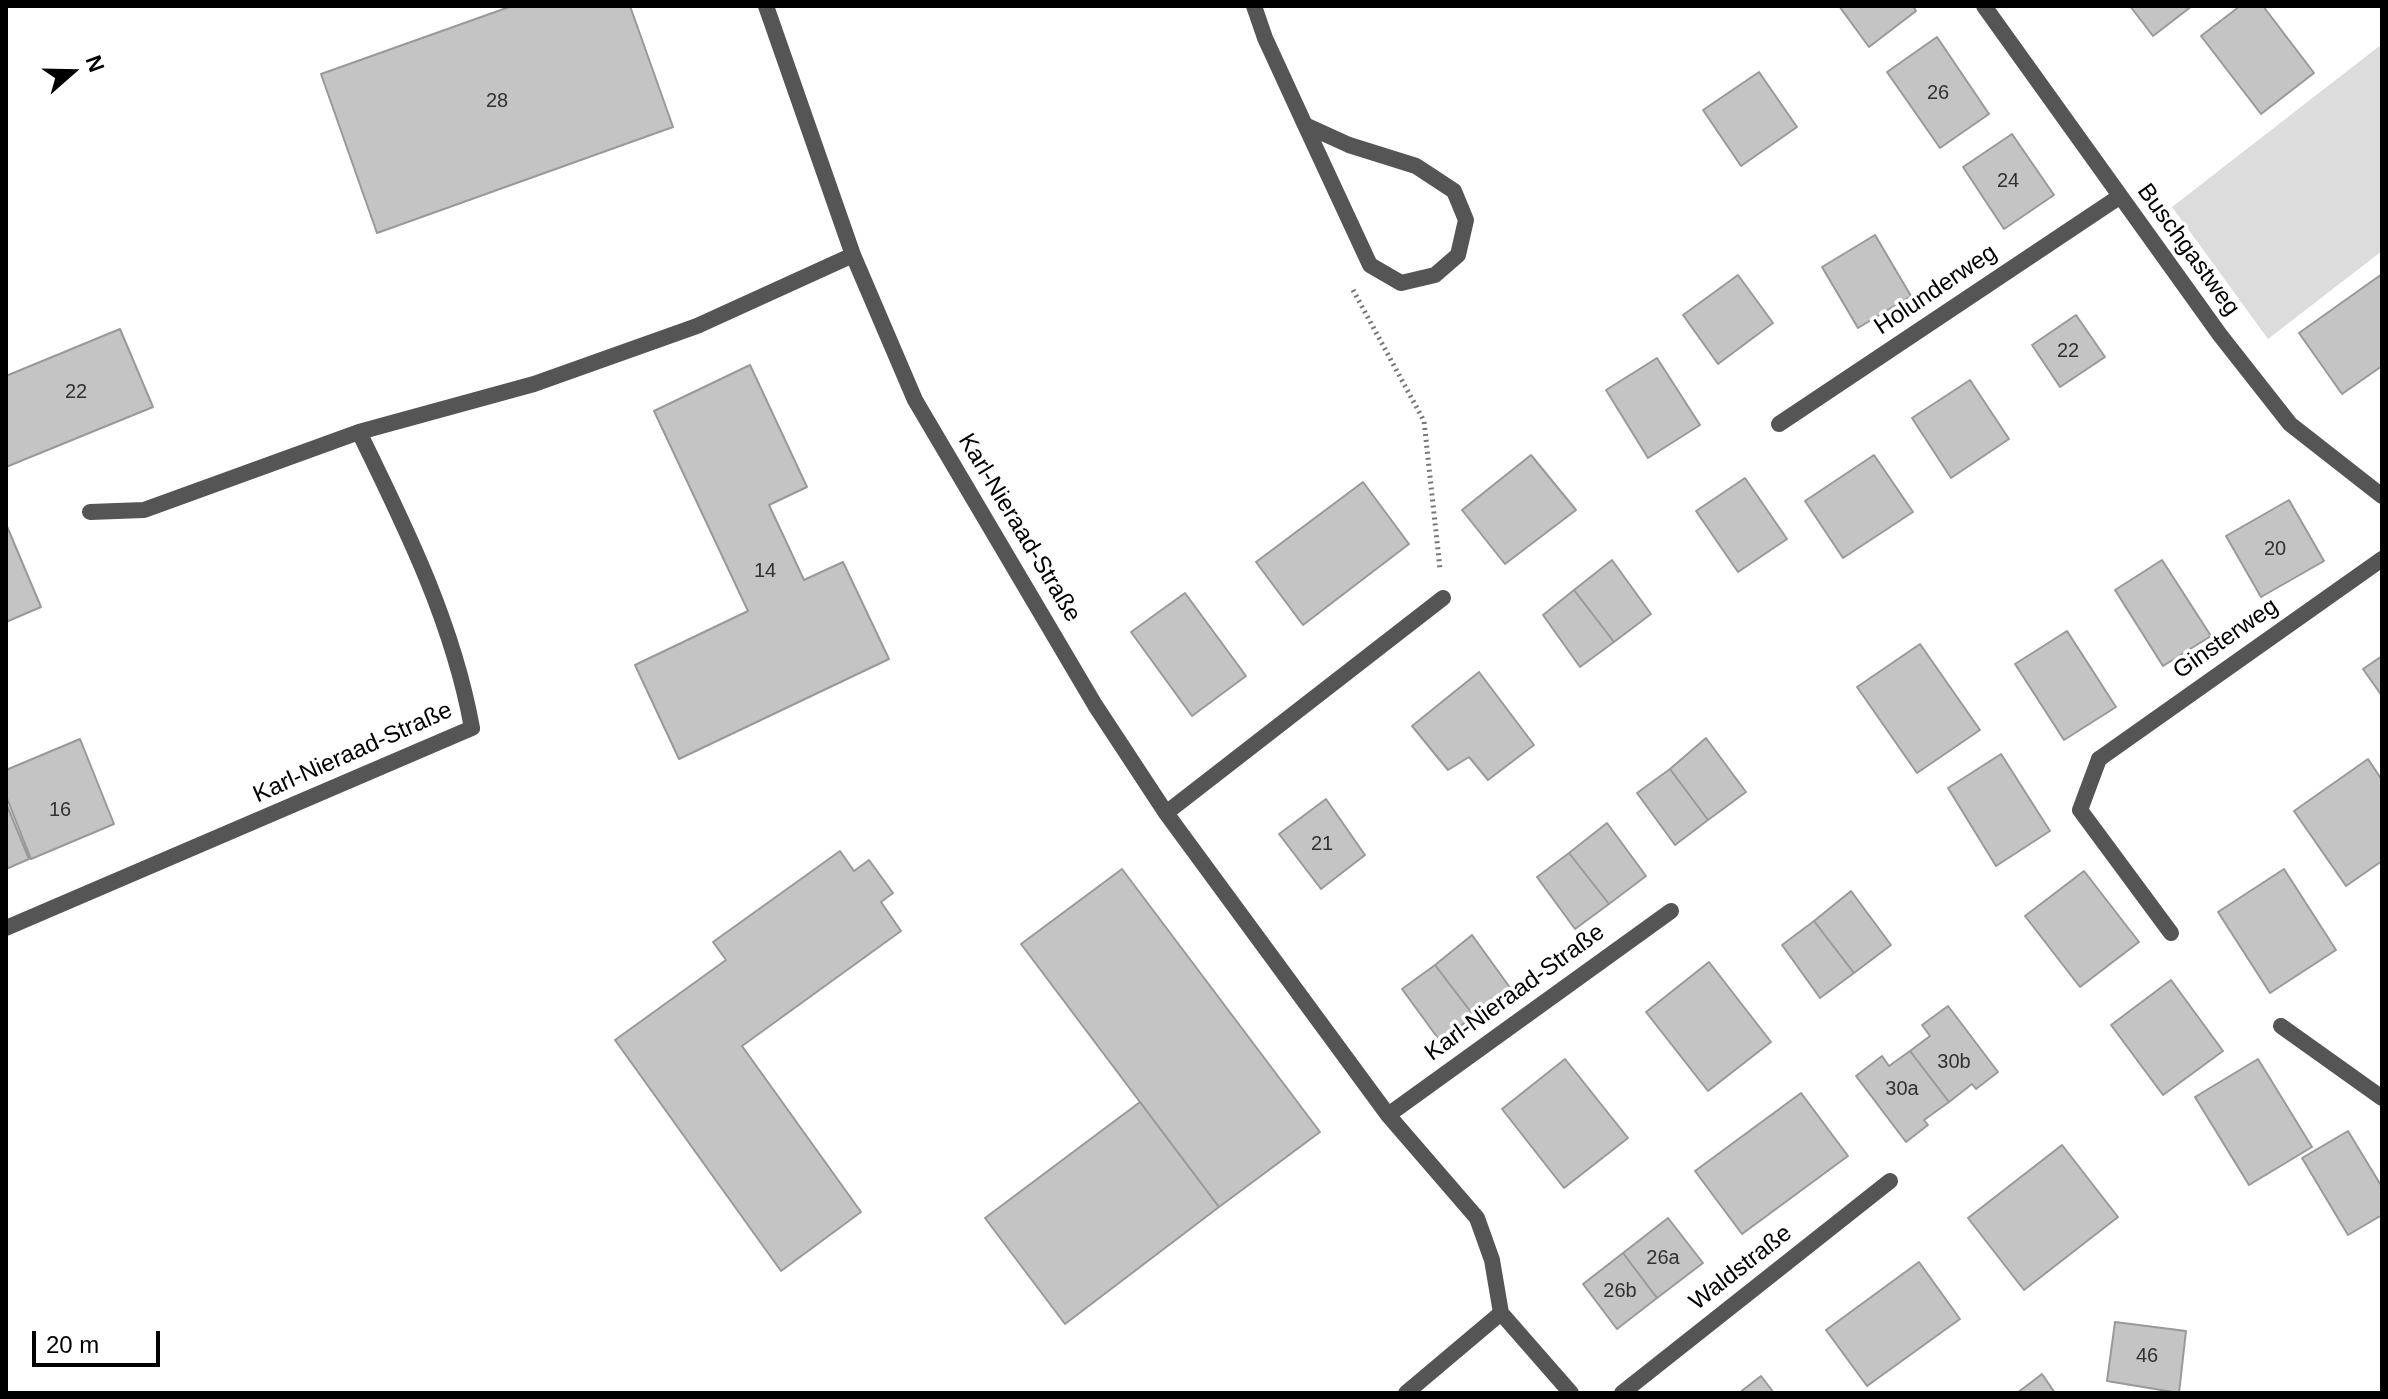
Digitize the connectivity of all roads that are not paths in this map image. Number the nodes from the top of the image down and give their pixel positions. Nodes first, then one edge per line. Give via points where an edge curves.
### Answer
1 (766, 6) edge
2 (1254, 6) edge
3 (1984, 6) edge
4 (1305, 125) junction
5 (2119, 197) junction
6 (853, 255) junction
7 (1779, 424) dead end
8 (359, 432) junction
9 (2382, 496) edge
10 (90, 512) dead end
11 (2382, 559) edge
12 (1443, 598) road end
13 (1166, 813) junction
14 (1671, 911) dead end
15 (6, 928) edge
16 (2171, 933) dead end
17 (2281, 1026) dead end
18 (2382, 1098) edge
19 (1388, 1115) junction
20 (1890, 1181) dead end
21 (1501, 1313) junction
22 (1406, 1393) edge
23 (1571, 1393) edge
24 (1622, 1393) edge

1 - 6 street, Karl-Nieraad-Straße
2 - 4 street
3 - 5 street, Buschgastweg
4 - 4 street via 1416,166 1454,191 1466,220 1458,255 1435,275 1401,283 1370,265
5 - 7 street, Holunderweg
5 - 9 street, Buschgastweg via 2290,424
6 - 8 street via 668,337 534,384
6 - 13 street, Karl-Nieraad-Straße via 915,400 1095,705
8 - 10 street via 144,510
8 - 15 street, Karl-Nieraad-Straße via 414,544 453,646 472,728
11 - 16 street, Ginsterweg via 2099,759 2080,810
12 - 13 street
13 - 19 street, Karl-Nieraad-Straße
14 - 19 street, Karl-Nieraad-Straße
17 - 18 street
19 - 21 street, Karl-Nieraad-Straße via 1477,1218 1492,1260
20 - 24 street, Waldstraße
21 - 22 street
21 - 23 street

